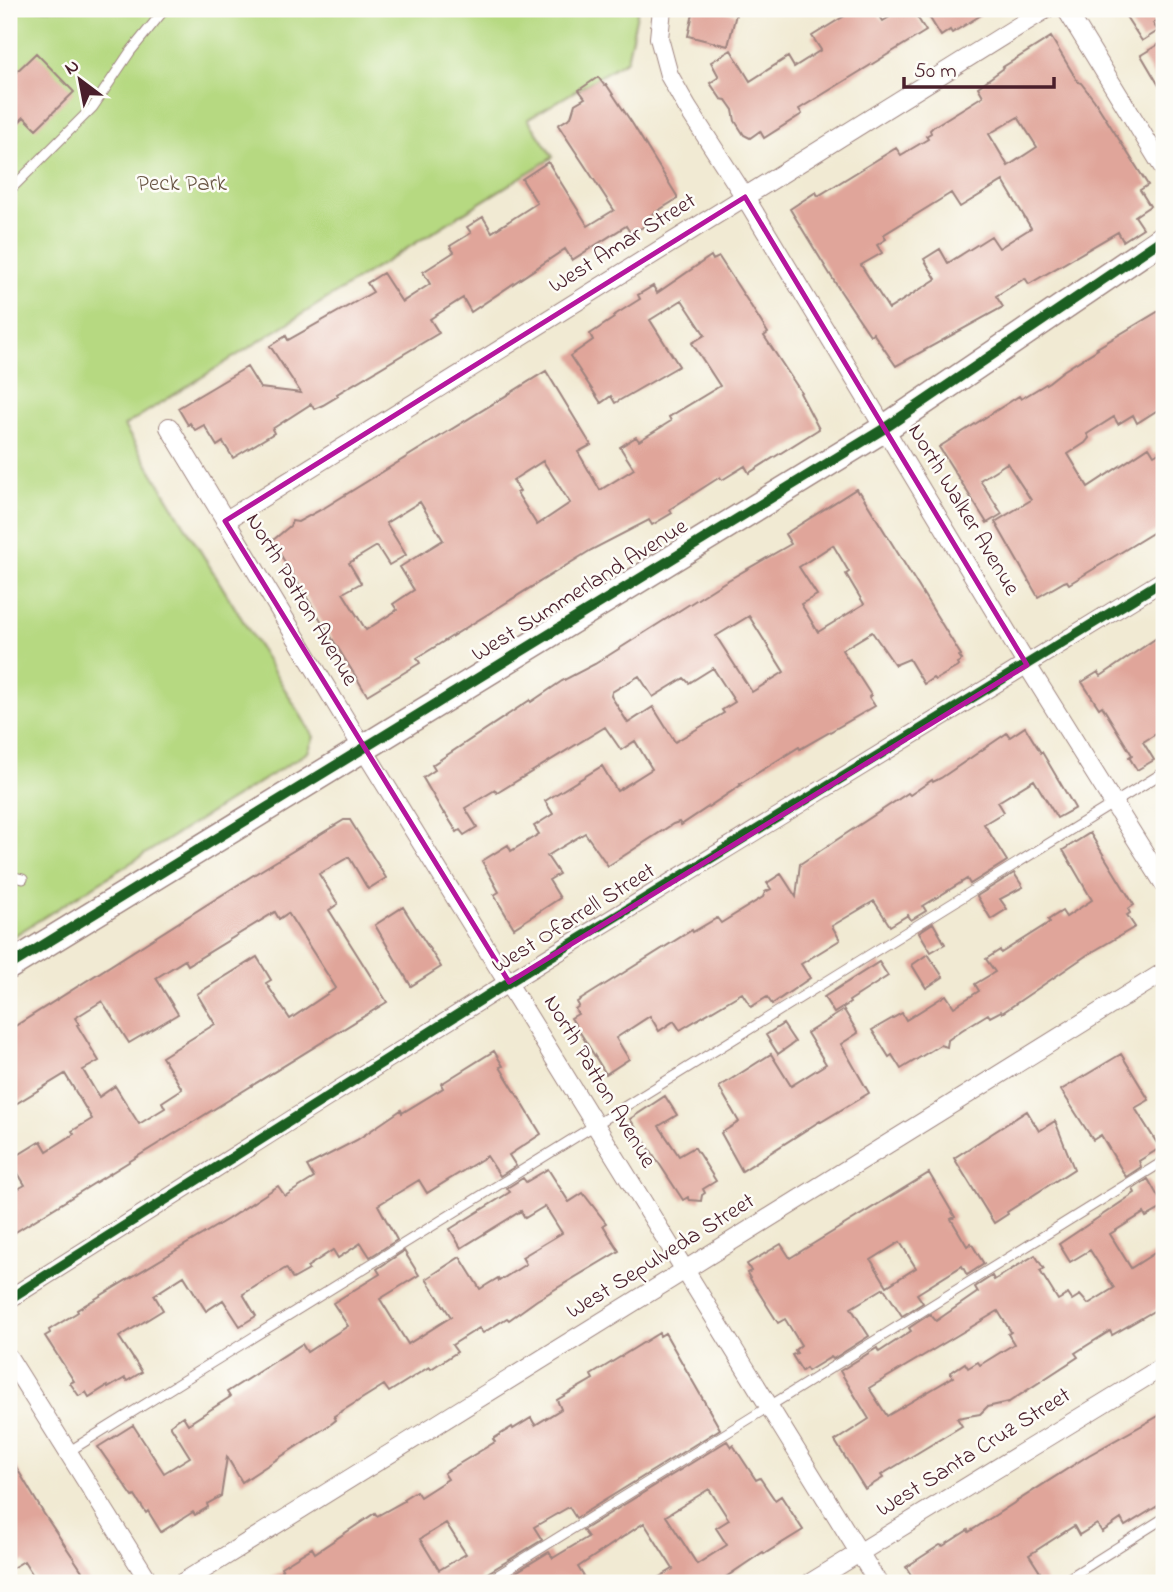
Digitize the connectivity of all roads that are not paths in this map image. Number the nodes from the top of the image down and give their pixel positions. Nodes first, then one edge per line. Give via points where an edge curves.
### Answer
1 (164, 9) edge
2 (662, 9) edge
3 (1046, 9) edge
4 (1066, 9) edge
5 (1164, 169) edge
6 (9, 191) edge
7 (746, 197) junction
8 (1164, 238) edge
9 (169, 427) dead end
10 (885, 428) junction
11 (225, 521) junction
12 (1164, 580) edge
13 (1027, 665) junction
14 (364, 750) junction
15 (1164, 772) edge
16 (1114, 803) junction
17 (9, 873) edge
18 (23, 879) dead end
19 (1164, 884) edge
20 (9, 966) edge
21 (1164, 972) edge
22 (509, 982) junction
23 (595, 1124) junction
24 (1164, 1161) edge
25 (685, 1271) junction
26 (9, 1299) edge
27 (9, 1358) edge
28 (1164, 1366) edge
29 (768, 1406) junction
30 (68, 1452) junction
31 (1164, 1518) edge
32 (859, 1553) junction
33 (150, 1583) edge
34 (182, 1583) edge
35 (485, 1583) edge
36 (810, 1583) edge
37 (878, 1583) edge
38 (1060, 1583) edge

1 - 6 lane via 93,107
2 - 7 street, North Walker Avenue via 659,38 669,75
3 - 7 street, West Amar Street
4 - 5 street
7 - 10 street, North Walker Avenue
7 - 11 street, West Amar Street
8 - 10 main road, West Summerland Avenue
9 - 11 street, North Patton Avenue
10 - 13 street, North Walker Avenue
10 - 14 main road, West Summerland Avenue
11 - 14 street, North Patton Avenue
12 - 13 street, West Ofarrell Street
13 - 16 street, North Walker Avenue
13 - 22 street, West Ofarrell Street
14 - 20 main road, West Summerland Avenue
14 - 22 street, North Patton Avenue
15 - 16 lane
16 - 19 street, North Walker Avenue
16 - 23 lane
17 - 18 lane
21 - 25 street, West Sepulveda Street
22 - 23 street, North Patton Avenue
22 - 26 street, West Ofarrell Street
23 - 25 street, North Patton Avenue
23 - 30 lane
24 - 29 lane
25 - 29 street, North Patton Avenue
25 - 34 street, West Sepulveda Street
27 - 30 street
28 - 32 street, West Santa Cruz Street
29 - 32 street, North Patton Avenue
29 - 35 lane
30 - 33 street
31 - 38 lane
32 - 36 street, West Santa Cruz Street
32 - 37 street, North Patton Avenue

